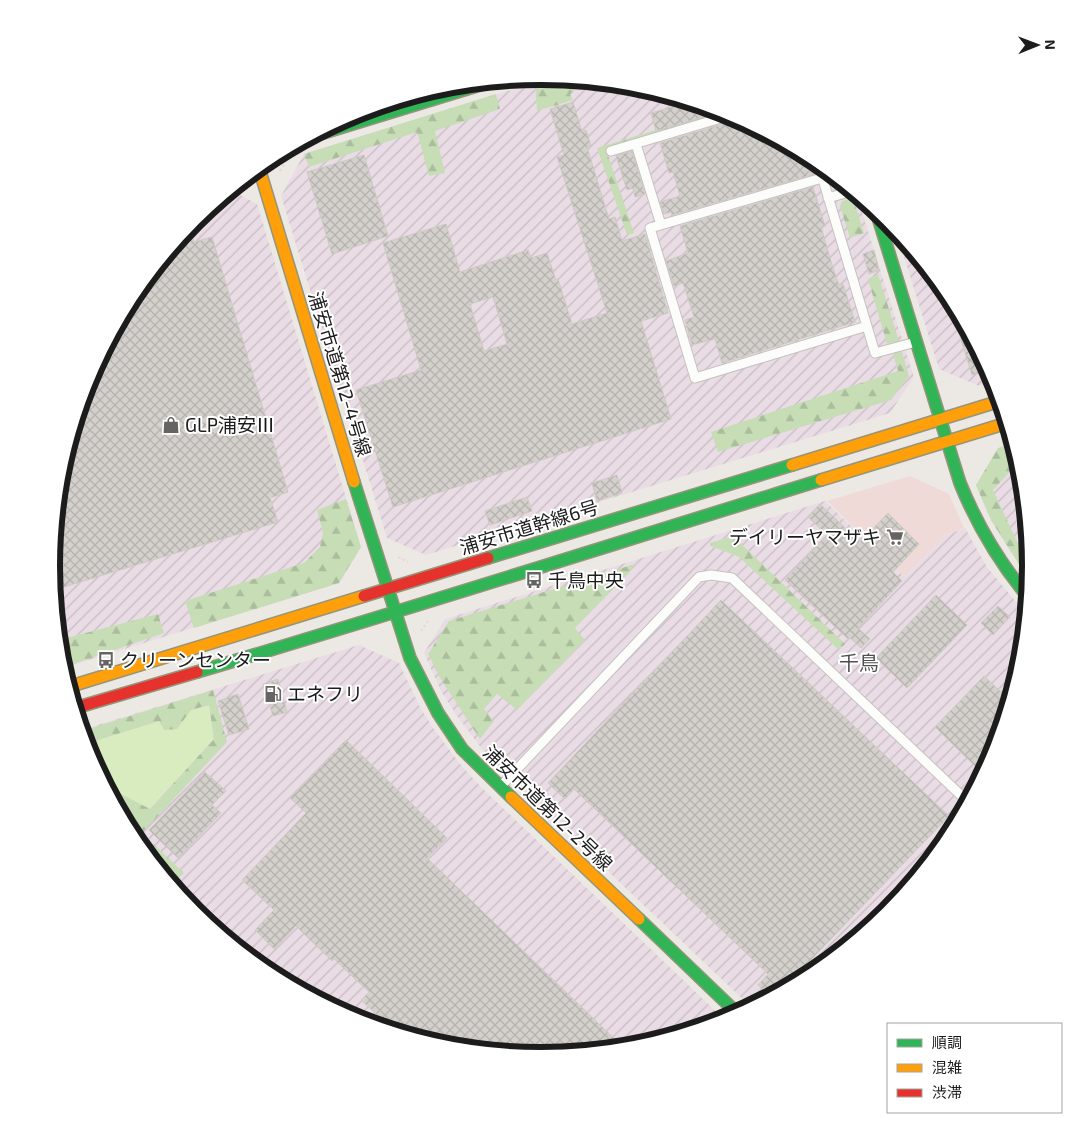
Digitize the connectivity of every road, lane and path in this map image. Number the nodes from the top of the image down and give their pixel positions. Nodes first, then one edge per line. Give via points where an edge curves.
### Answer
1 (453, 94) edge
2 (717, 119) edge
3 (351, 125) edge
4 (636, 144) junction
5 (612, 152) dead end
6 (290, 157) edge
7 (261, 176) edge
8 (278, 178) dead end
9 (822, 178) joint
10 (844, 193) edge
11 (828, 198) junction
12 (661, 225) junction
13 (880, 225) edge
14 (867, 326) junction
15 (916, 342) junction
16 (992, 402) edge
17 (940, 419) junction
18 (1000, 424) edge
19 (947, 441) junction
20 (1021, 589) edge
21 (388, 590) junction
22 (394, 612) junction
23 (430, 619) dead end
24 (422, 630) dead end
25 (75, 685) edge
26 (81, 706) edge
27 (499, 788) junction
28 (963, 797) edge
29 (732, 1008) edge

1 - 3 street
2 - 4 lane
4 - 5 lane
4 - 12 lane
6 - 8 path
7 - 21 street, 浦安市道第12-4号線
9 - 11 lane
9 - 12 lane
10 - 11 lane
11 - 14 lane
12 - 14 lane via 650,228 695,378
13 - 15 street
14 - 15 lane via 875,353
15 - 17 street
16 - 17 street, 浦安市道幹線6号
17 - 19 street
17 - 21 street, 浦安市道幹線6号
18 - 19 street
19 - 20 street via 978,527
19 - 22 street
21 - 22 street, 浦安市道第12-2号線
21 - 25 street, 浦安市道幹線6号
22 - 26 street
22 - 27 street, 浦安市道第12-2号線 via 410,658 438,713 462,749
23 - 24 path
27 - 28 lane via 699,577 711,575 732,578
27 - 29 street, 浦安市道第12-2号線

